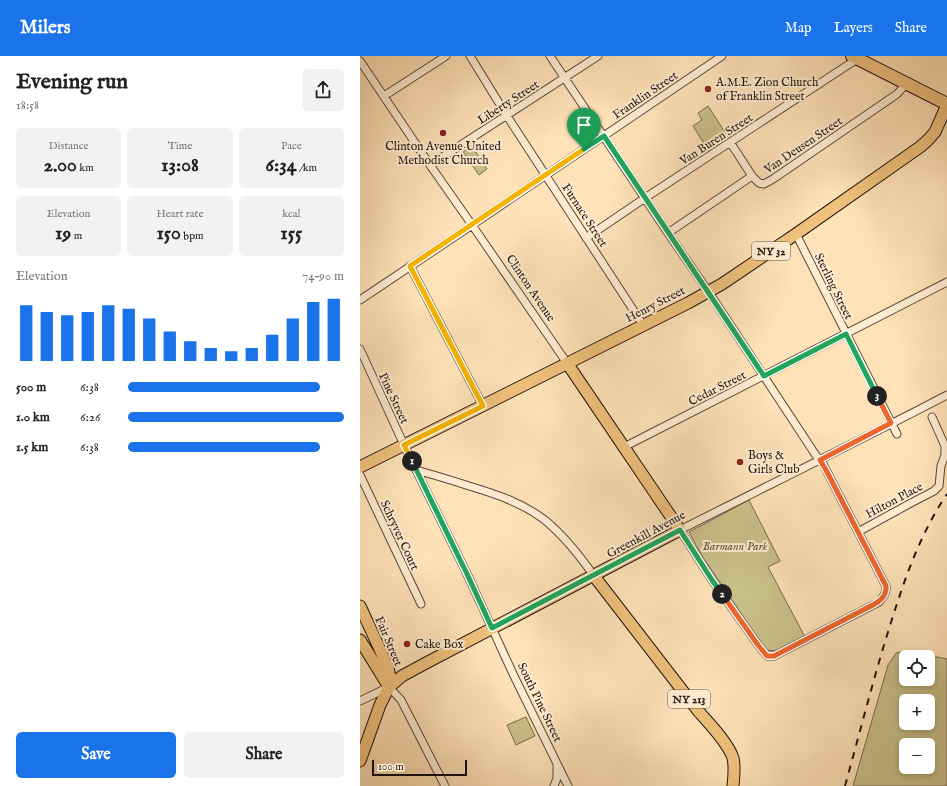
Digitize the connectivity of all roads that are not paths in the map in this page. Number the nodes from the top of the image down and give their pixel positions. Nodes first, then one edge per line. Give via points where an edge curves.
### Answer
1 (446, 56) edge
2 (470, 56) edge
3 (550, 56) edge
4 (598, 56) edge
5 (722, 56) edge
6 (855, 57) edge
7 (360, 61) edge
8 (564, 78) junction
9 (907, 84) junction
10 (384, 96) junction
11 (947, 104) edge
12 (507, 116) junction
13 (604, 136) junction
14 (730, 142) junction
15 (430, 165) junction
16 (545, 175) junction
17 (752, 176) junction
18 (645, 198) junction
19 (472, 225) junction
20 (668, 233) junction
21 (796, 234) junction
22 (586, 238) junction
23 (410, 266) junction
24 (947, 282) edge
25 (708, 292) junction
26 (360, 300) edge
27 (643, 325) junction
28 (846, 334) junction
29 (360, 349) edge
30 (568, 363) junction
31 (764, 376) junction
32 (947, 394) edge
33 (483, 406) junction
34 (932, 417) dead end
35 (891, 423) junction
36 (896, 434) dead end
37 (404, 445) junction
38 (624, 447) junction
39 (820, 460) junction
40 (360, 467) edge
41 (416, 470) junction
42 (360, 475) edge
43 (680, 530) junction
44 (858, 532) junction
45 (594, 576) junction
46 (420, 604) dead end
47 (360, 606) edge
48 (492, 628) junction
49 (360, 640) edge
50 (389, 687) junction
51 (360, 702) edge
52 (360, 761) edge
53 (558, 764) junction
54 (445, 786) edge
55 (554, 786) edge
56 (568, 786) edge
57 (733, 786) edge

1 - 10 street
2 - 12 street, Furnace Street
3 - 8 street
4 - 8 street, Liberty Street
5 - 13 street, Franklin Street
6 - 9 highway, NY 32
6 - 14 street, Van Buren Street
7 - 10 street, Clinton Avenue
8 - 12 street, Liberty Street
8 - 13 street
9 - 11 highway, NY 32
9 - 17 street, Van Deusen Street via 897,94 773,179 764,184 758,183
10 - 15 street, Clinton Avenue
11 - 21 main road, Henry Street / NY 32 via 935,132 920,147
12 - 15 street, Liberty Street
12 - 16 street, Furnace Street
13 - 16 street, Franklin Street
13 - 18 street
14 - 17 street
14 - 18 street, Van Buren Street
15 - 19 street, Clinton Avenue
16 - 19 street, Franklin Street
16 - 22 street, Furnace Street
17 - 20 street, Van Deusen Street
18 - 20 street
18 - 22 street, Van Buren Street
19 - 23 street, Franklin Street
19 - 30 street, Clinton Avenue
20 - 25 street
21 - 25 main road, Henry Street / NY 32
21 - 28 street, Sterling Street
22 - 27 street, Furnace Street
23 - 26 street, Franklin Street
23 - 33 street
24 - 28 street, Cedar Street
25 - 27 main road, Henry Street / NY 32
25 - 31 street
27 - 30 main road, Henry Street / NY 32
28 - 31 street, Cedar Street
28 - 35 street, Sterling Street
29 - 37 street, Pine Street
30 - 33 main road, Henry Street / NY 32
30 - 38 main road, Clinton Avenue
31 - 38 street, Cedar Street
31 - 39 street
32 - 35 street, Greenkill Avenue
33 - 37 main road, Henry Street / NY 32
34 - 44 street, Hilton Place via 945,446 939,486
35 - 36 street, Sterling Street
35 - 39 street, Greenkill Avenue
37 - 40 main road, Henry Street / NY 32
37 - 41 street, Pine Street
38 - 43 main road, Clinton Avenue
39 - 43 street, Greenkill Avenue
39 - 44 street
41 - 45 street via 496,494 522,506 561,535
41 - 48 street, Pine Street
42 - 46 street, Schryver Court
43 - 44 street via 712,580 767,656 774,656 879,602 885,595 886,588
43 - 45 main road, Greenkill Avenue
45 - 48 main road, Greenkill Avenue
45 - 57 main road, NY 213 via 728,747 734,769
47 - 50 main road, Fair Street via 388,667
48 - 50 main road, Greenkill Avenue via 402,676
48 - 53 street, South Pine Street
49 - 50 main road
50 - 51 street, Greenkill Avenue
50 - 52 main road
50 - 54 street via 401,700
53 - 55 street
53 - 56 street, South Pine Street

